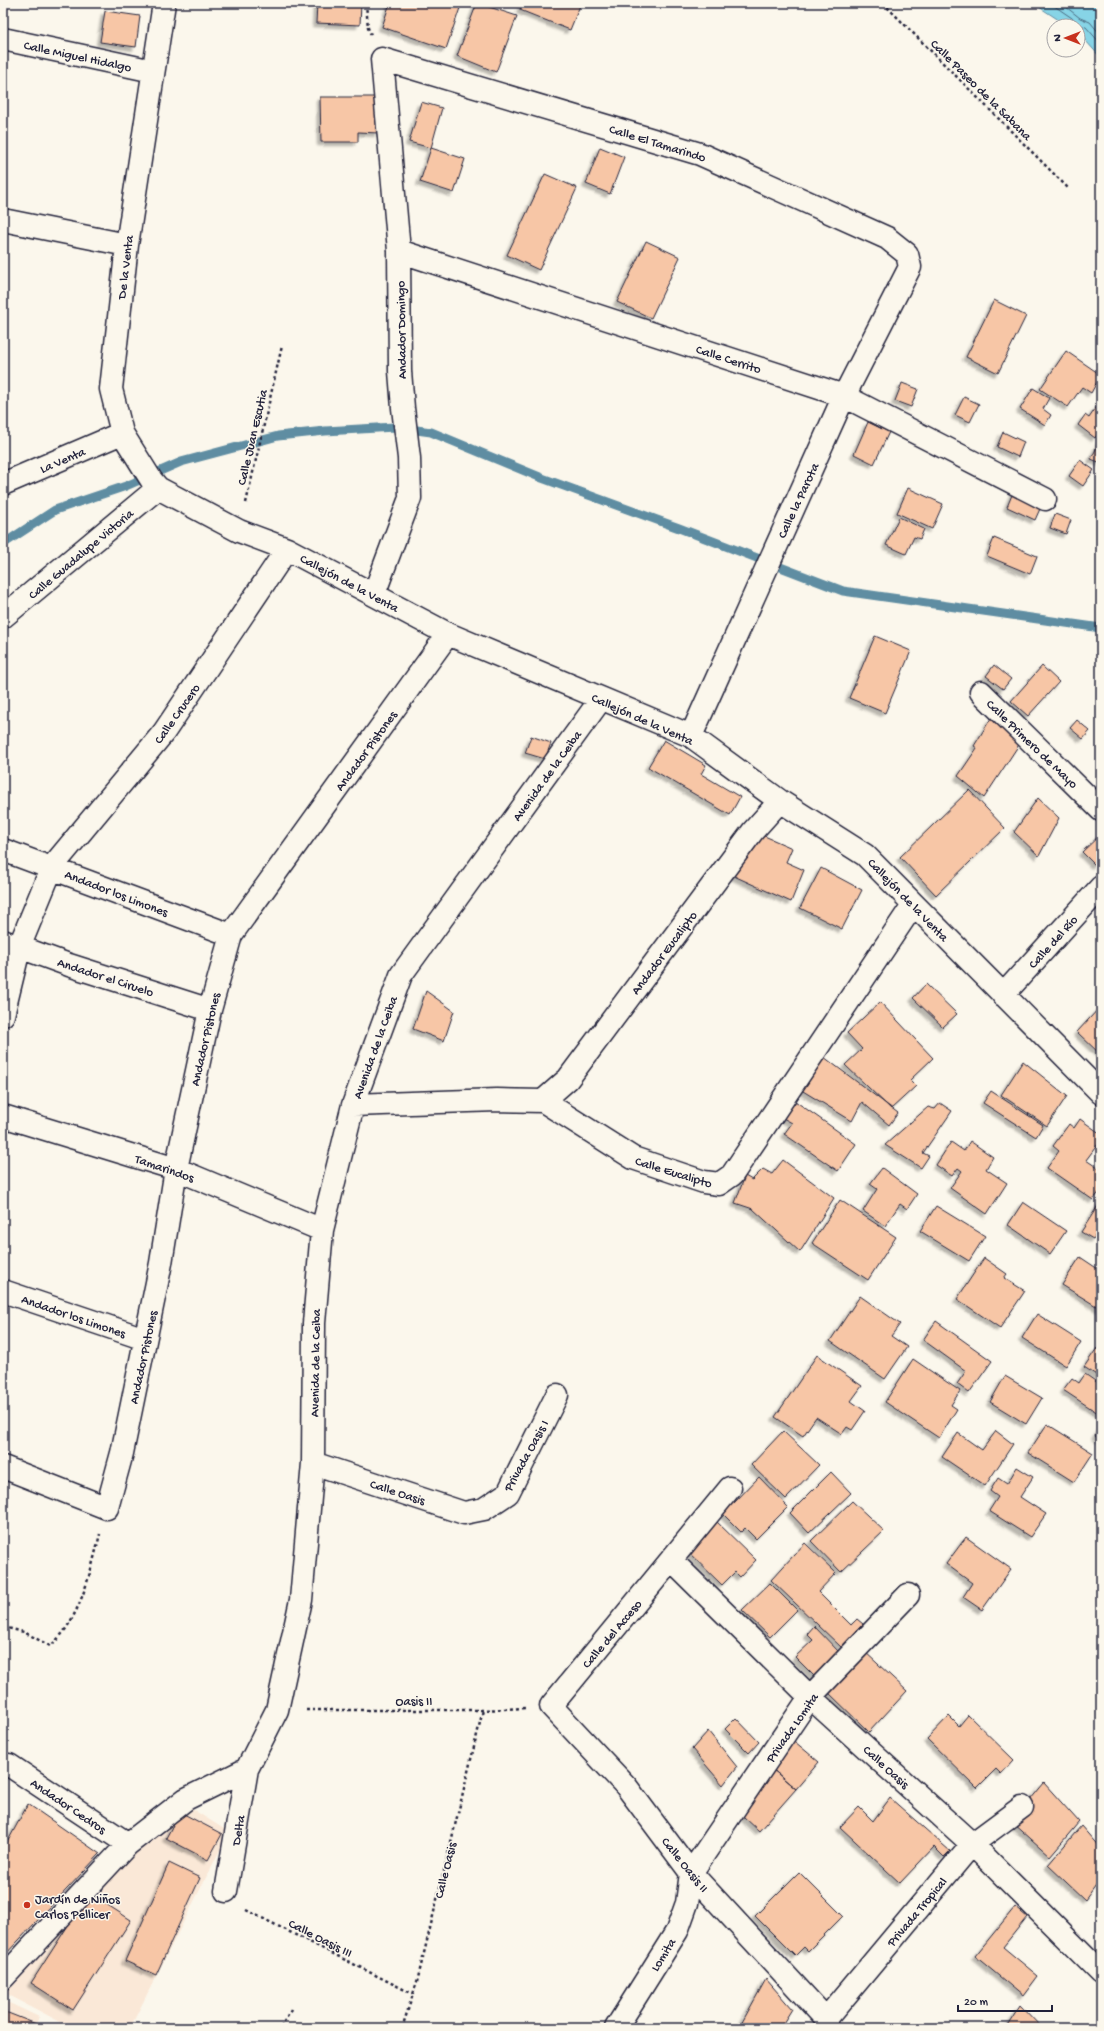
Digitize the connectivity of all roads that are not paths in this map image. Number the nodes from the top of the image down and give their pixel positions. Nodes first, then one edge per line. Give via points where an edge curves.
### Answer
1 (164, 3) edge
2 (3, 39) edge
3 (382, 60) joint
4 (153, 71) junction
5 (3, 220) edge
6 (127, 245) junction
7 (399, 251) junction
8 (910, 267) joint
9 (844, 396) junction
10 (122, 434) junction
11 (138, 459) joint
12 (3, 484) edge
13 (155, 485) junction
14 (1045, 499) dead end
15 (286, 549) junction
16 (374, 594) junction
17 (3, 617) edge
18 (448, 634) junction
19 (981, 692) dead end
20 (601, 699) junction
21 (691, 736) junction
22 (780, 801) junction
23 (1101, 810) edge
24 (3, 850) edge
25 (52, 867) junction
26 (1101, 887) edge
27 (913, 905) junction
28 (231, 935) junction
29 (11, 943) edge
30 (1003, 995) junction
31 (210, 1010) junction
32 (3, 1015) edge
33 (1100, 1090) edge
34 (543, 1101) junction
35 (353, 1105) junction
36 (3, 1116) edge
37 (176, 1169) junction
38 (322, 1230) junction
39 (3, 1291) edge
40 (145, 1340) junction
41 (557, 1395) dead end
42 (313, 1463) junction
43 (3, 1467) edge
44 (730, 1488) dead end
45 (484, 1509) joint
46 (671, 1560) junction
47 (908, 1595) dead end
48 (810, 1697) junction
49 (551, 1706) joint
50 (9, 1765) dead end
51 (247, 1769) junction
52 (1022, 1807) dead end
53 (128, 1844) junction
54 (972, 1844) junction
55 (691, 1872) junction
56 (226, 1891) road end
57 (1101, 1973) edge
58 (3, 1978) edge
59 (827, 2023) edge
60 (616, 2028) edge

1 - 4 street, De la Venta
2 - 4 street, Calle Miguel Hidalgo
3 - 7 street, Andador Domingo
3 - 8 street, Calle El Tamarindo via 700,154 887,238 907,254
4 - 6 street, De la Venta
5 - 6 street
6 - 10 street, De la Venta via 111,389
7 - 9 street, Calle Cerrito
7 - 16 street, Andador Domingo via 400,371 409,458 410,498
8 - 9 street, Calle la Parota
9 - 14 street, Calle Cerrito
9 - 21 street, Calle la Parota
10 - 11 street, De la Venta
10 - 12 street, La Venta
11 - 13 street, Callejón de la Venta
13 - 15 street, Callejón de la Venta via 240,531
13 - 17 street, Calle Guadalupe Victoria
15 - 16 street, Callejón de la Venta
15 - 25 street, Calle Crucero via 164,732
16 - 18 street, Callejón de la Venta
18 - 20 street, Callejón de la Venta
18 - 28 street, Andador Pistones
19 - 23 street, Calle Primero de Mayo
20 - 21 street, Callejón de la Venta
20 - 35 street, Avenida de la Ceiba via 401,975
21 - 22 street, Callejón de la Venta
22 - 27 street, Callejón de la Venta via 865,855
22 - 34 street, Andador Eucalipto via 753,831 568,1079
24 - 25 street, Andador los Limones
25 - 28 street, Andador los Limones
25 - 29 street, Calle Crucero
26 - 30 street, Calle del Río
27 - 30 street, Callejón de la Venta
27 - 34 street, Calle Eucalipto via 732,1175 719,1184 704,1182 633,1158
28 - 31 street, Andador Pistones
29 - 31 street, Andador el Ciruelo
29 - 32 street, Calle Crucero
30 - 33 street, Callejón de la Venta
31 - 37 street, Andador Pistones
34 - 35 street
35 - 38 street, Avenida de la Ceiba
36 - 37 street, Tamarindos
37 - 38 street, Tamarindos
37 - 40 street, Andador Pistones via 161,1264
38 - 42 street, Avenida de la Ceiba via 314,1323
39 - 40 street, Andador los Limones
40 - 43 street, Andador Pistones via 122,1453 107,1508
41 - 45 street, Privada Oasis I via 508,1492
42 - 45 street, Calle Oasis via 464,1513
42 - 51 street, Avenida de la Ceiba via 301,1600 277,1710
44 - 46 street, Calle del Acceso
46 - 48 street, Calle Oasis
46 - 49 street, Calle del Acceso
47 - 48 street, Privada Lomita
48 - 54 street, Calle Oasis
48 - 55 street, Privada Lomita
49 - 55 street, Calle Oasis II via 626,1786
50 - 53 street, Andador Cedros
51 - 53 street via 186,1799
51 - 56 street, Delta
52 - 54 street, Privada Tropical
53 - 58 street
54 - 57 street, Calle Oasis
54 - 59 street, Privada Tropical
55 - 59 street, Calle Oasis II
55 - 60 street, Lomita via 686,1903 677,1931

